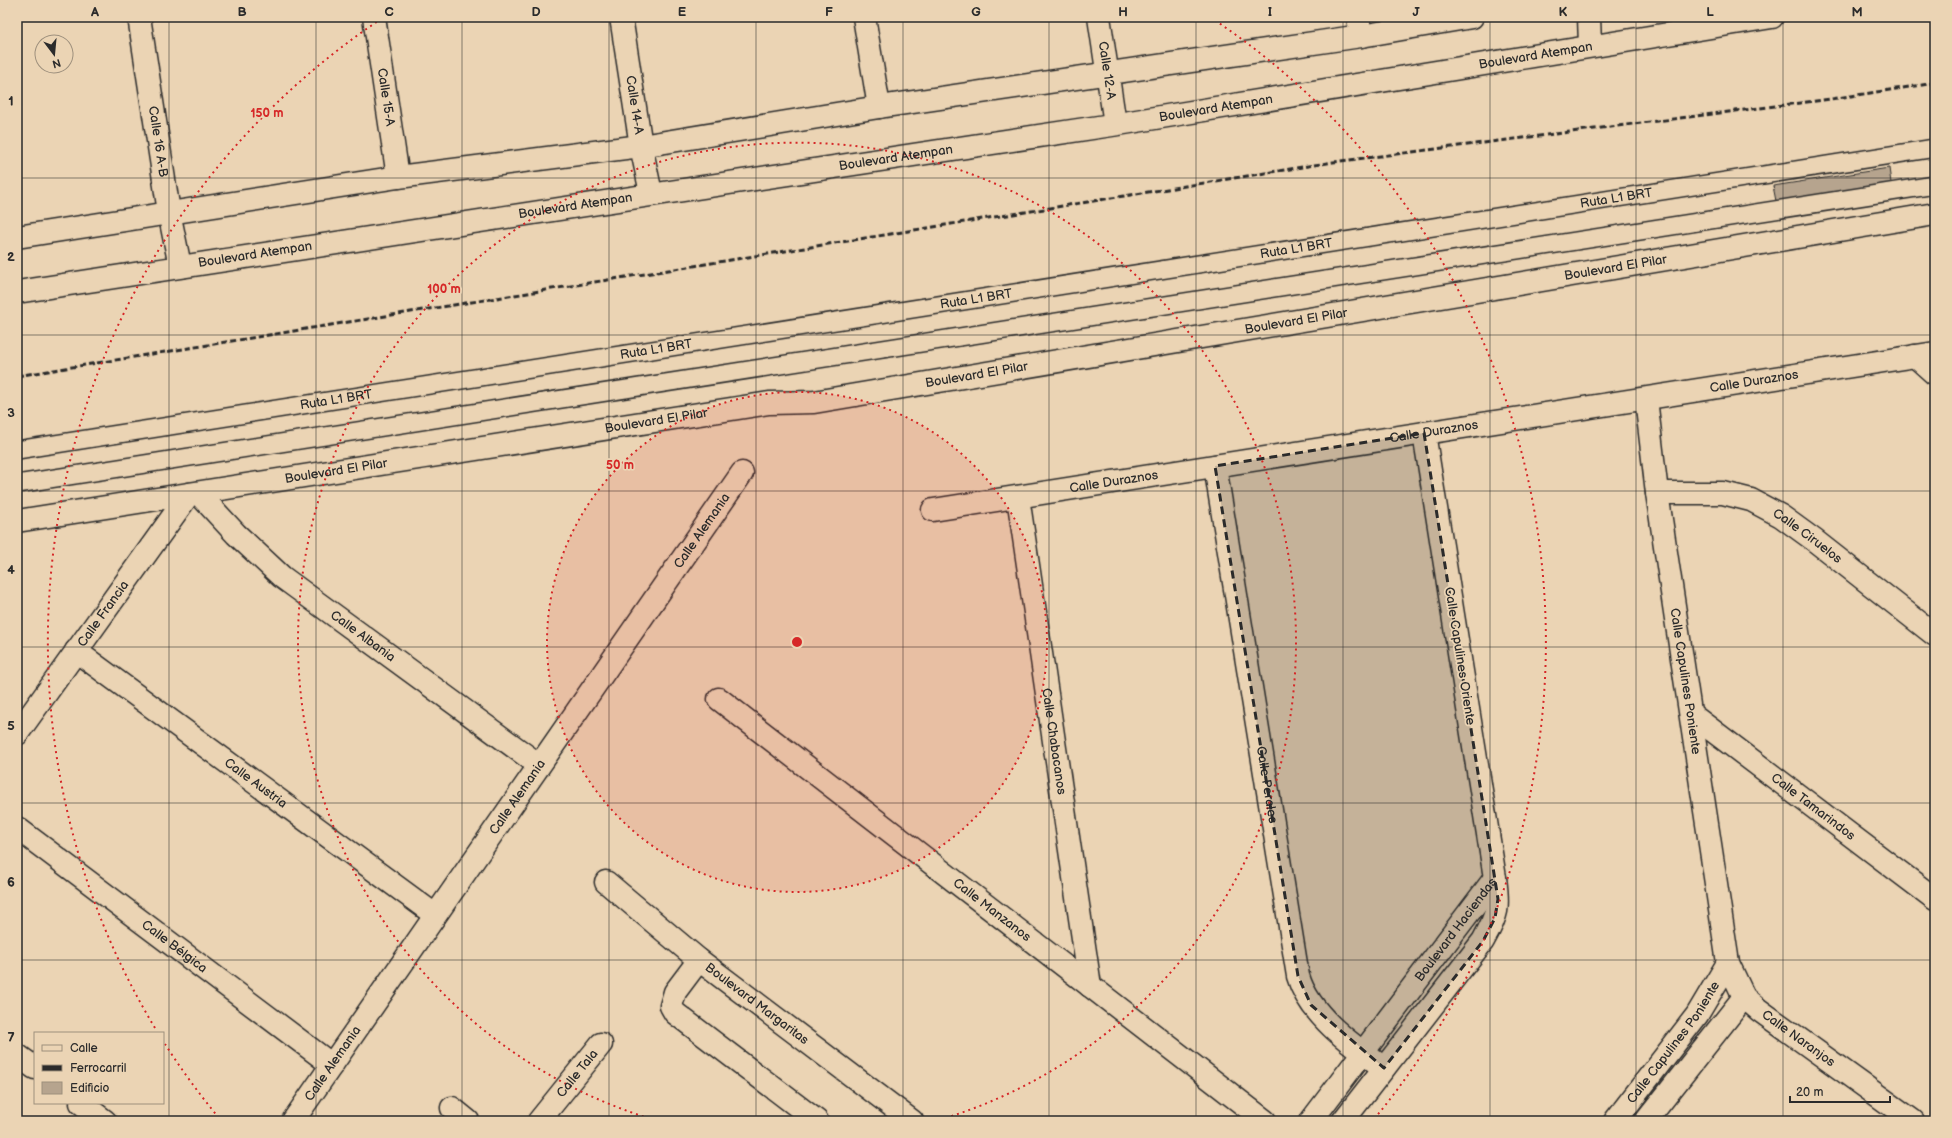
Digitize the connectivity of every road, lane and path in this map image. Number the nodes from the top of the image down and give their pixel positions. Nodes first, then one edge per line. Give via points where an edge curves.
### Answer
1 (139, 17) edge
2 (374, 17) edge
3 (621, 17) edge
4 (864, 17) edge
5 (1099, 17) edge
6 (1472, 17) edge
7 (1589, 17) edge
8 (1772, 17) edge
9 (1359, 26) edge
10 (1590, 45) junction
11 (1108, 73) junction
12 (879, 107) junction
13 (1115, 124) junction
14 (641, 146) junction
15 (1935, 148) edge
16 (398, 177) junction
17 (1935, 185) edge
18 (651, 193) junction
19 (169, 212) junction
20 (1935, 214) edge
21 (17, 237) edge
22 (180, 266) junction
23 (17, 292) edge
24 (1925, 355) edge
25 (1935, 374) edge
26 (1646, 399) junction
27 (1424, 433) junction
28 (17, 450) edge
29 (1214, 466) junction
30 (742, 473) dead end
31 (17, 484) edge
32 (194, 493) junction
33 (1658, 493) junction
34 (1018, 497) junction
35 (933, 510) dead end
36 (17, 521) edge
37 (1935, 636) edge
38 (76, 651) junction
39 (719, 699) dead end
40 (1692, 715) junction
41 (17, 734) edge
42 (539, 765) junction
43 (17, 828) edge
44 (1495, 878) junction
45 (606, 882) dead end
46 (1935, 899) edge
47 (435, 915) junction
48 (699, 960) junction
49 (1728, 963) junction
50 (1090, 986) junction
51 (1744, 997) junction
52 (601, 1044) dead end
53 (1363, 1052) junction
54 (17, 1055) edge
55 (332, 1065) junction
56 (34, 1067) edge
57 (1384, 1068) junction
58 (82, 1104) edge
59 (1899, 1117) edge
60 (105, 1121) edge
61 (293, 1121) edge
62 (539, 1121) edge
63 (817, 1121) edge
64 (912, 1121) edge
65 (1265, 1121) edge
66 (1311, 1121) edge
67 (1343, 1121) edge
68 (1616, 1121) edge
69 (1646, 1121) edge

1 - 19 street, Calle 16 A-B
2 - 16 street, Calle 15-A
3 - 14 street, Calle 14-A
4 - 12 street
5 - 11 street, Calle 12-A
6 - 9 street
7 - 10 street
8 - 10 street, Boulevard Atempan
9 - 11 street
10 - 13 street, Boulevard Atempan
11 - 12 street
11 - 13 street, Calle 12-A
12 - 14 street
13 - 18 street, Boulevard Atempan
14 - 16 street
14 - 18 street, Calle 14-A
15 - 28 lane, Ruta L1 BRT
16 - 19 street
17 - 31 lane
18 - 22 street, Boulevard Atempan
19 - 21 street
19 - 22 street, Calle 16 A-B
20 - 32 street, Boulevard El Pilar via 814,402 769,403
22 - 23 street, Boulevard Atempan
24 - 25 street
24 - 26 street, Calle Duraznos
26 - 27 street, Calle Duraznos
26 - 33 street, Calle Capulines Poniente
27 - 29 street, Calle Duraznos
27 - 44 street, Calle Capulines Oriente
29 - 34 street, Calle Duraznos
29 - 53 street, Calle Perales via 1298,976 1311,1005
30 - 42 street, Calle Alemania
32 - 36 street, Boulevard El Pilar
32 - 38 street, Calle Francia
32 - 42 street, Calle Albania via 282,578
33 - 37 street, Calle Ciruelos via 1723,493 1752,500 1781,516 1814,540
33 - 40 street, Calle Capulines Poniente
34 - 35 street, Calle Duraznos
34 - 50 street, Calle Chabacanos
38 - 41 street, Calle Francia
38 - 47 street, Calle Austria
39 - 50 street, Calle Manzanos
40 - 46 street, Calle Tamarindos
40 - 49 street, Calle Capulines Poniente
42 - 47 street, Calle Alemania
43 - 55 street, Calle Bélgica
44 - 53 street, Boulevard Haciendas
44 - 57 street, Boulevard Haciendas via 1498,899 1496,918 1483,941
45 - 48 street, Boulevard Margaritas
47 - 55 street, Calle Alemania
48 - 63 street via 672,999 674,1013
48 - 64 street, Boulevard Margaritas
49 - 51 street, Calle Capulines Poniente
49 - 68 street, Calle Capulines Poniente via 1697,1015
50 - 65 street, Calle Manzanos
51 - 59 street, Calle Naranjos
51 - 69 street, Calle Capulines Poniente
52 - 62 street, Calle Tala
53 - 57 street, Calle Perales
53 - 66 street, Boulevard Haciendas
54 - 56 street
55 - 61 street, Calle Alemania
57 - 67 street, Boulevard Haciendas
58 - 60 street

